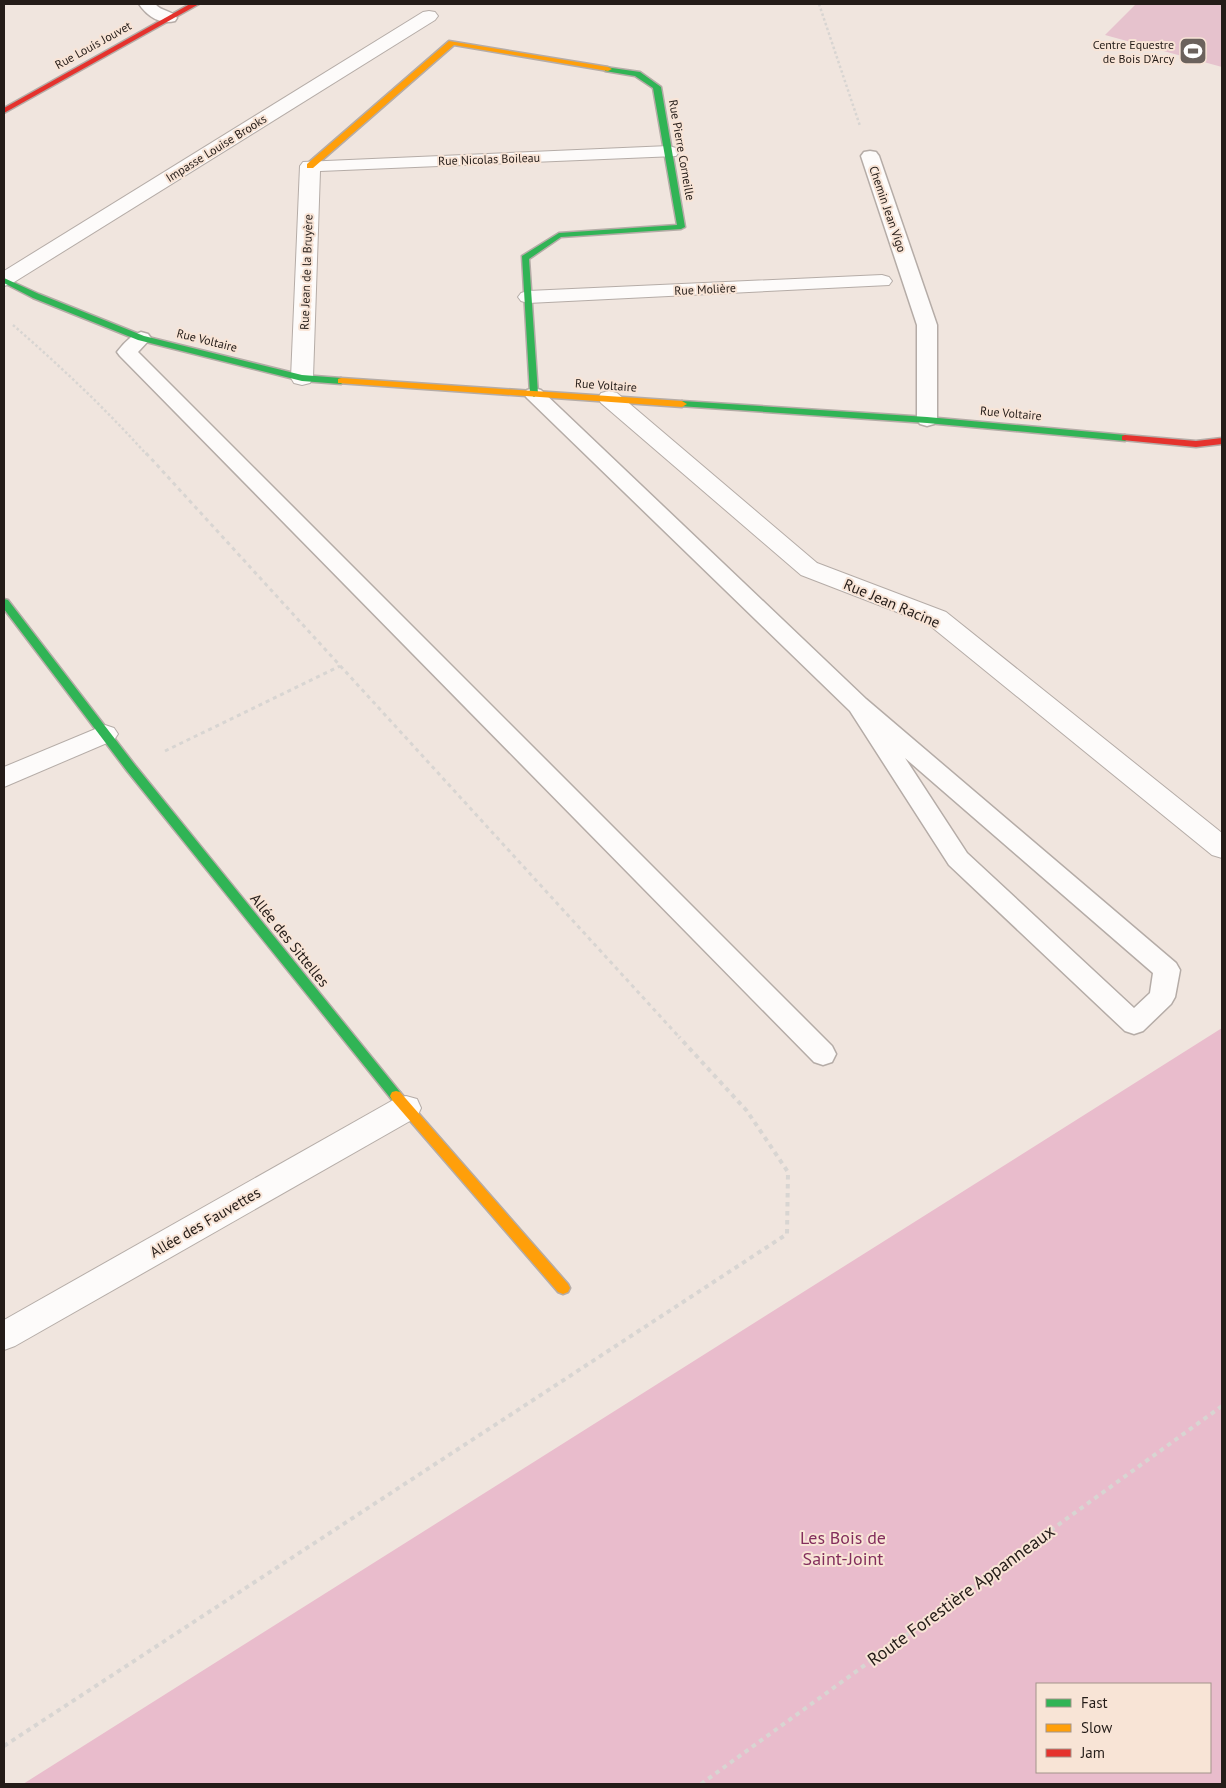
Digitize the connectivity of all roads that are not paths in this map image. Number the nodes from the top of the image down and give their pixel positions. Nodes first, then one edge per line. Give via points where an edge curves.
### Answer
1 (147, 4) edge
2 (196, 4) edge
3 (429, 16) dead end
4 (169, 18) junction
5 (4, 111) edge
6 (669, 152) junction
7 (870, 156) road end
8 (310, 166) junction
9 (4, 280) edge
10 (882, 280) dead end
11 (528, 297) junction
12 (141, 338) junction
13 (302, 378) junction
14 (534, 394) junction
15 (609, 398) junction
16 (927, 420) junction
17 (1222, 441) edge
18 (4, 602) edge
19 (858, 704) junction
20 (105, 734) junction
21 (4, 778) edge
22 (1222, 848) edge
23 (823, 1054) dead end
24 (406, 1108) junction
25 (563, 1288) dead end
26 (4, 1336) edge

1 - 4 lane via 154,13
2 - 4 street, Rue Louis Jouvet
3 - 9 street, Impasse Louise Brooks
4 - 5 street, Rue Louis Jouvet
6 - 8 street, Rue Nicolas Boileau
6 - 8 street, Rue Pierre Corneille via 657,87 637,74 452,43
6 - 11 street, Rue Pierre Corneille via 682,227 559,235 525,258
7 - 16 lane, Chemin Jean Vigo via 928,325
8 - 13 street, Rue Jean de la Bruyère
9 - 12 street, Rue Voltaire
10 - 11 street, Rue Molière
11 - 14 street, Rue Pierre Corneille
12 - 13 street, Rue Voltaire
12 - 23 lane via 127,352
13 - 14 street, Rue Voltaire
14 - 15 street, Rue Voltaire
14 - 19 lane
15 - 16 street, Rue Voltaire
15 - 22 street, Rue Jean Racine via 809,569 938,618
16 - 17 street, Rue Voltaire via 1196,444
18 - 20 street, Allée des Sittelles
19 - 19 lane via 958,859 1134,1024 1162,997 1167,970
20 - 21 street
20 - 24 street, Allée des Sittelles
24 - 25 street, Allée des Sittelles
24 - 26 street, Allée des Fauvettes

